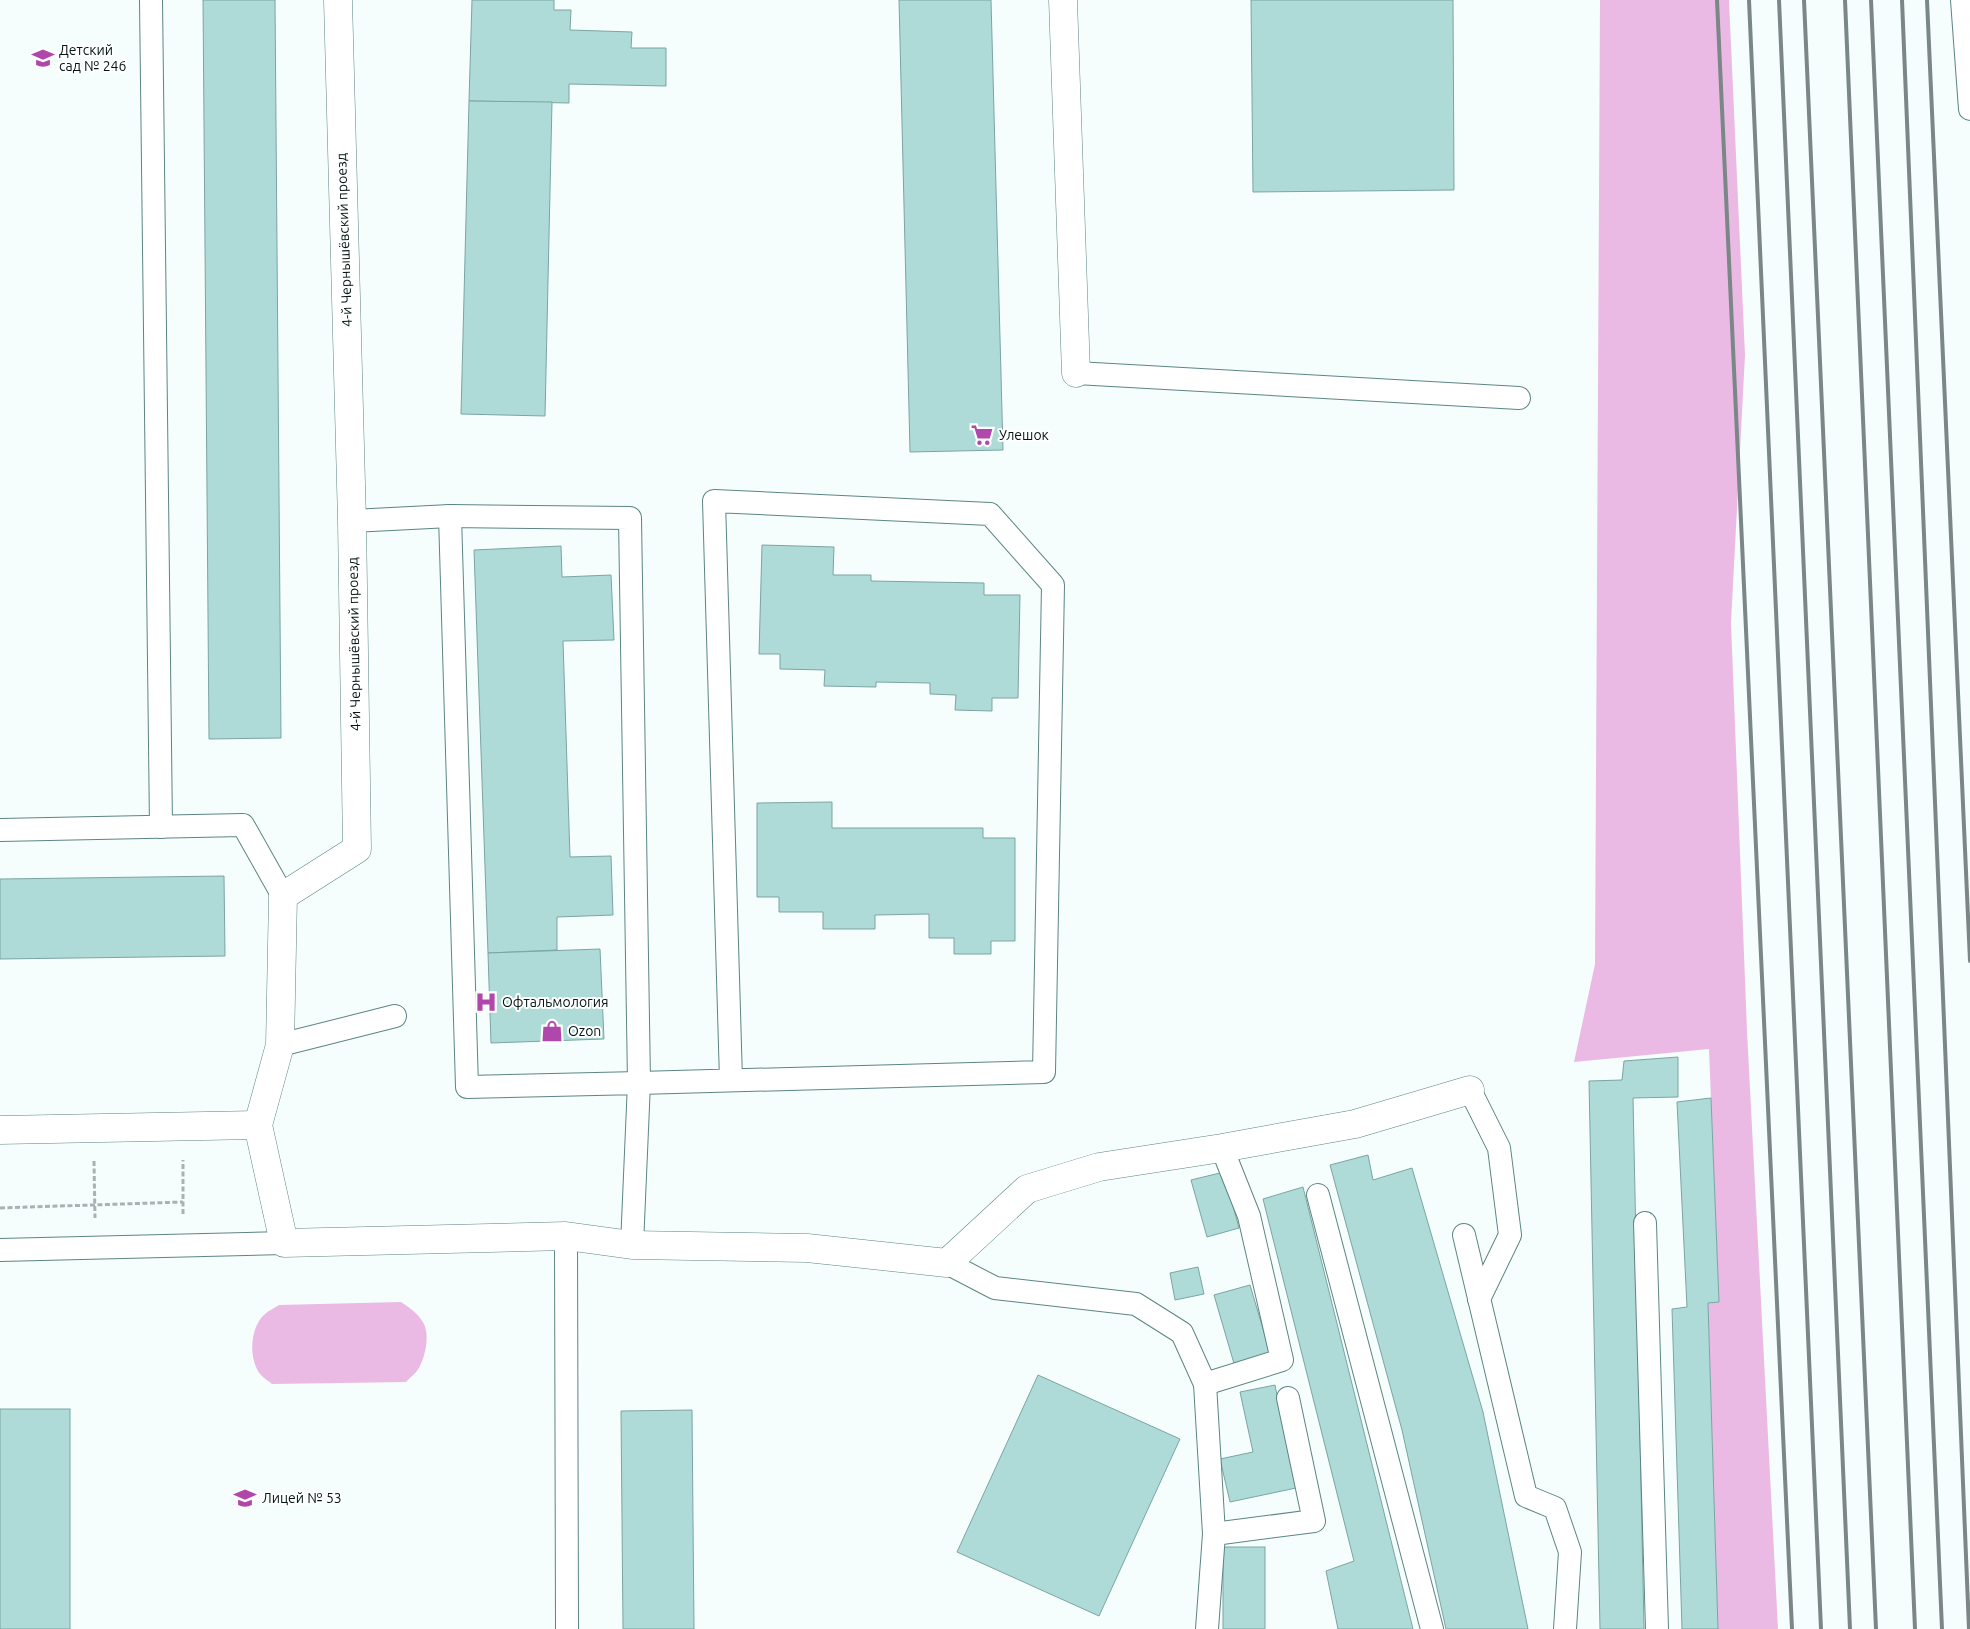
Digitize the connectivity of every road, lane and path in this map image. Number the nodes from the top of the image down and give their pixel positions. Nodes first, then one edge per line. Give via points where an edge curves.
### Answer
1 (150, 0) edge
2 (338, 0) edge
3 (1063, 0) edge
4 (1962, 0) edge
5 (1970, 109) edge
6 (1076, 372) joint
7 (1518, 398) dead end
8 (450, 516) junction
9 (352, 521) junction
10 (160, 827) junction
11 (0, 830) edge
12 (283, 896) junction
13 (395, 1016) dead end
14 (280, 1044) junction
15 (731, 1080) junction
16 (639, 1083) junction
17 (1470, 1090) joint
18 (258, 1125) junction
19 (0, 1130) edge
20 (1222, 1148) junction
21 (94, 1163) dead end
22 (1318, 1196) dead end
23 (183, 1202) dead end
24 (95, 1205) junction
25 (0, 1208) edge
26 (1645, 1223) dead end
27 (1464, 1235) dead end
28 (566, 1236) junction
29 (284, 1243) junction
30 (632, 1245) junction
31 (0, 1250) edge
32 (947, 1263) junction
33 (1479, 1299) junction
34 (1205, 1384) junction
35 (1288, 1398) dead end
36 (1214, 1534) junction
37 (567, 1629) edge
38 (1206, 1629) edge
39 (1432, 1629) edge
40 (1565, 1629) edge
41 (1657, 1629) edge

1 - 10 lane
2 - 9 street, 4-й Чернышёвский проезд
3 - 6 street
4 - 5 lane
6 - 7 lane
8 - 9 lane
8 - 16 lane via 467,1087
8 - 16 lane via 630,518
9 - 12 street, 4-й Чернышёвский проезд via 357,849
10 - 11 lane
10 - 12 lane via 243,825
12 - 14 street
13 - 14 lane
14 - 18 street
15 - 15 lane via 714,501 990,514 1053,585 1044,1072
15 - 16 lane
16 - 30 lane
17 - 20 street via 1355,1124
17 - 33 lane via 1499,1148 1510,1236
18 - 19 street
18 - 29 street
20 - 32 street via 1099,1166 1027,1189
20 - 34 lane via 1249,1216 1282,1360
21 - 24 path
22 - 39 lane
23 - 24 path
24 - 25 path
26 - 41 lane
27 - 33 lane
28 - 29 street
28 - 30 street
28 - 37 lane
29 - 31 lane
30 - 32 street via 807,1248
32 - 34 lane via 995,1288 1136,1304 1182,1333
33 - 40 lane via 1526,1496 1555,1508 1570,1552
34 - 36 lane
35 - 36 lane via 1314,1521
36 - 38 lane

